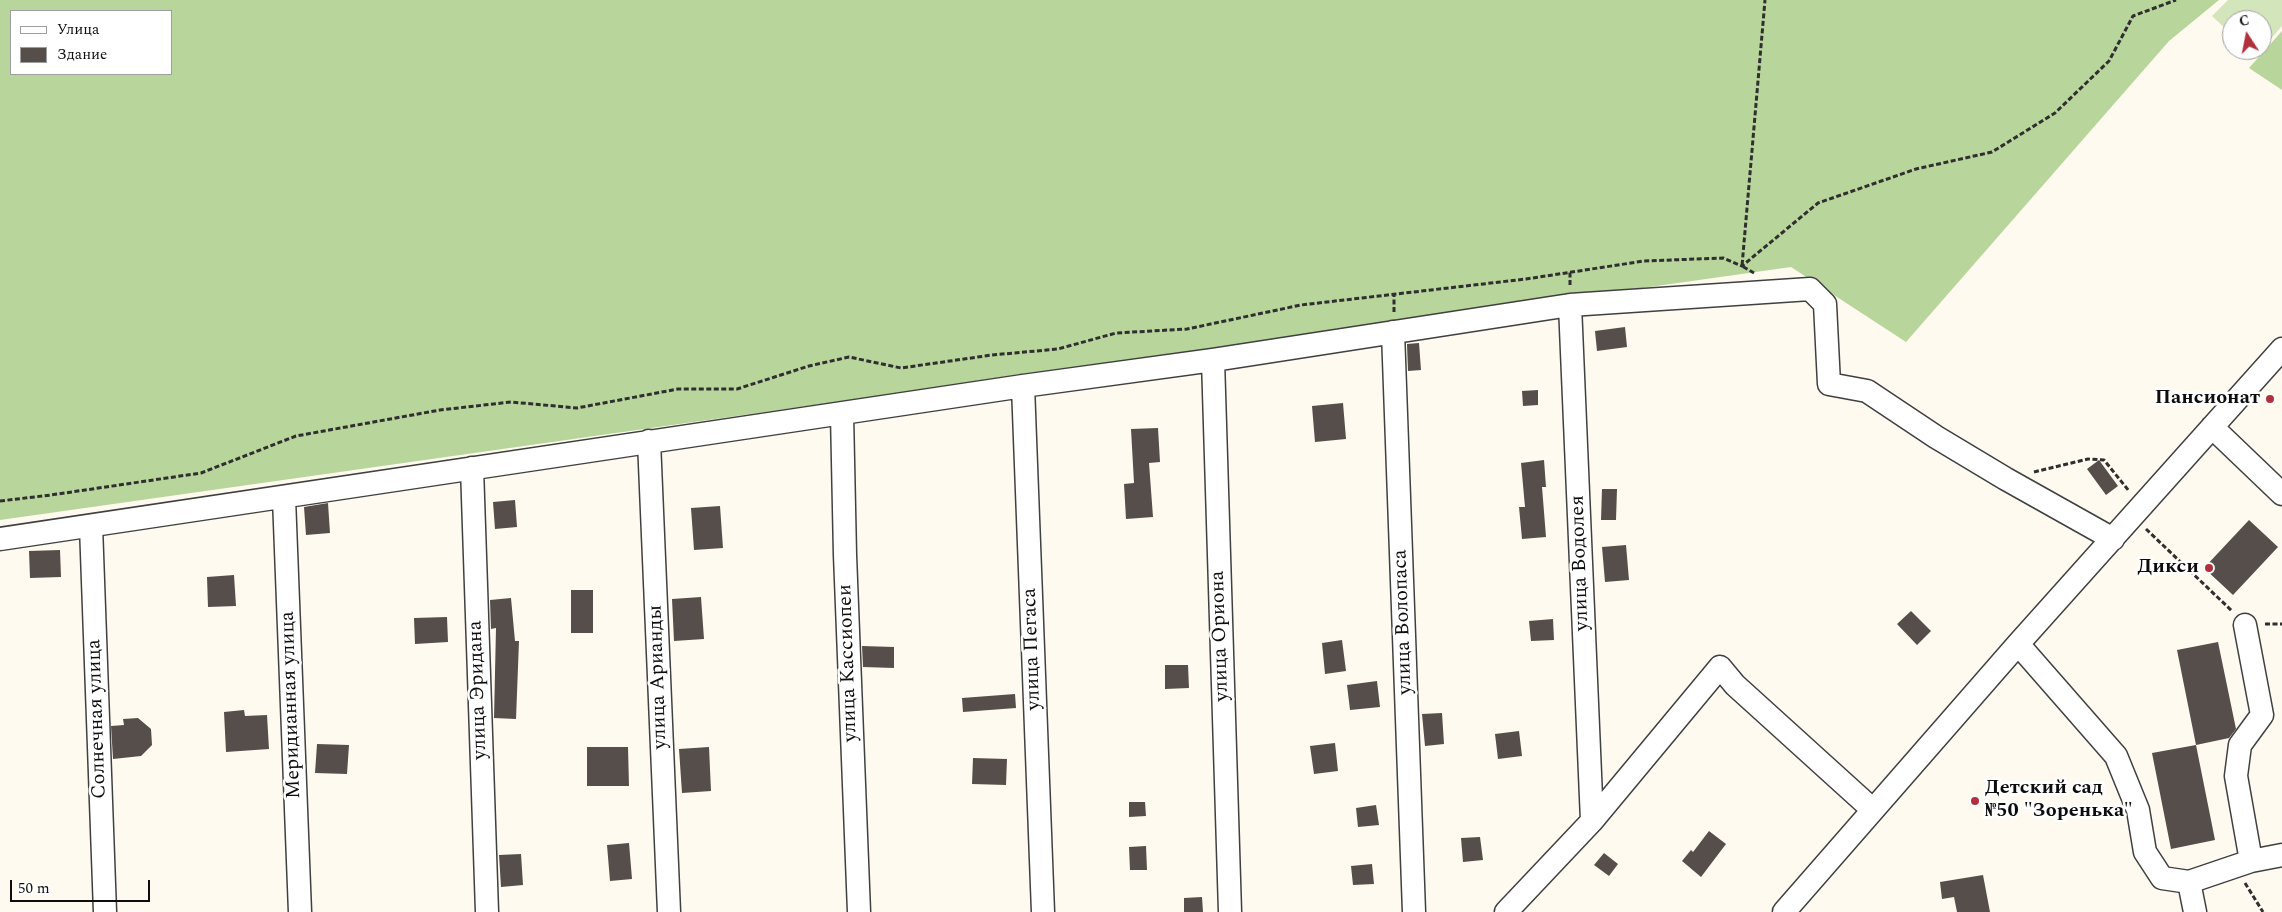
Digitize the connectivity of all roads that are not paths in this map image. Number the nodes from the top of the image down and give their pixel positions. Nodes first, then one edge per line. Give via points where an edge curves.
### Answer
1 (1570, 305) junction
2 (1393, 332) junction
3 (2282, 350) edge
4 (1212, 360) junction
5 (1023, 386) junction
6 (842, 414) junction
7 (2212, 426) junction
8 (650, 441) junction
9 (472, 468) junction
10 (2282, 494) edge
11 (284, 498) junction
12 (91, 526) junction
13 (0, 539) edge
14 (2113, 539) junction
15 (2245, 624) road end
16 (2018, 644) junction
17 (1873, 810) junction
18 (1592, 821) junction
19 (2282, 855) edge
20 (2251, 861) junction
21 (2189, 882) junction
22 (105, 912) edge
23 (300, 912) edge
24 (487, 912) edge
25 (669, 912) edge
26 (859, 912) edge
27 (1043, 912) edge
28 (1230, 912) edge
29 (1414, 912) edge
30 (1506, 912) edge
31 (1784, 912) edge
32 (2195, 912) edge

1 - 2 street
1 - 14 street via 1810,289 1825,304 1829,384 1867,392 2006,479
1 - 18 street, улица Водолея
2 - 4 street
2 - 29 street, улица Волопаса
3 - 7 street
4 - 5 street
4 - 28 street, улица Ориона
5 - 6 street
5 - 27 street, улица Пегаса
6 - 8 street
6 - 26 street, улица Кассиопеи
7 - 10 street
7 - 14 street
8 - 9 street
8 - 25 street, улица Арианды
9 - 11 street
9 - 24 street, улица Эридана
11 - 12 street
11 - 23 street, Меридианная улица
12 - 13 street
12 - 22 street, Солнечная улица
14 - 16 street
15 - 20 street via 2262,715 2240,745 2236,776
16 - 17 street
16 - 21 street via 2116,756 2138,810 2145,852 2162,878
17 - 18 street via 1735,685 1720,667
17 - 31 street
18 - 30 street
19 - 20 street
20 - 21 street
21 - 32 street

